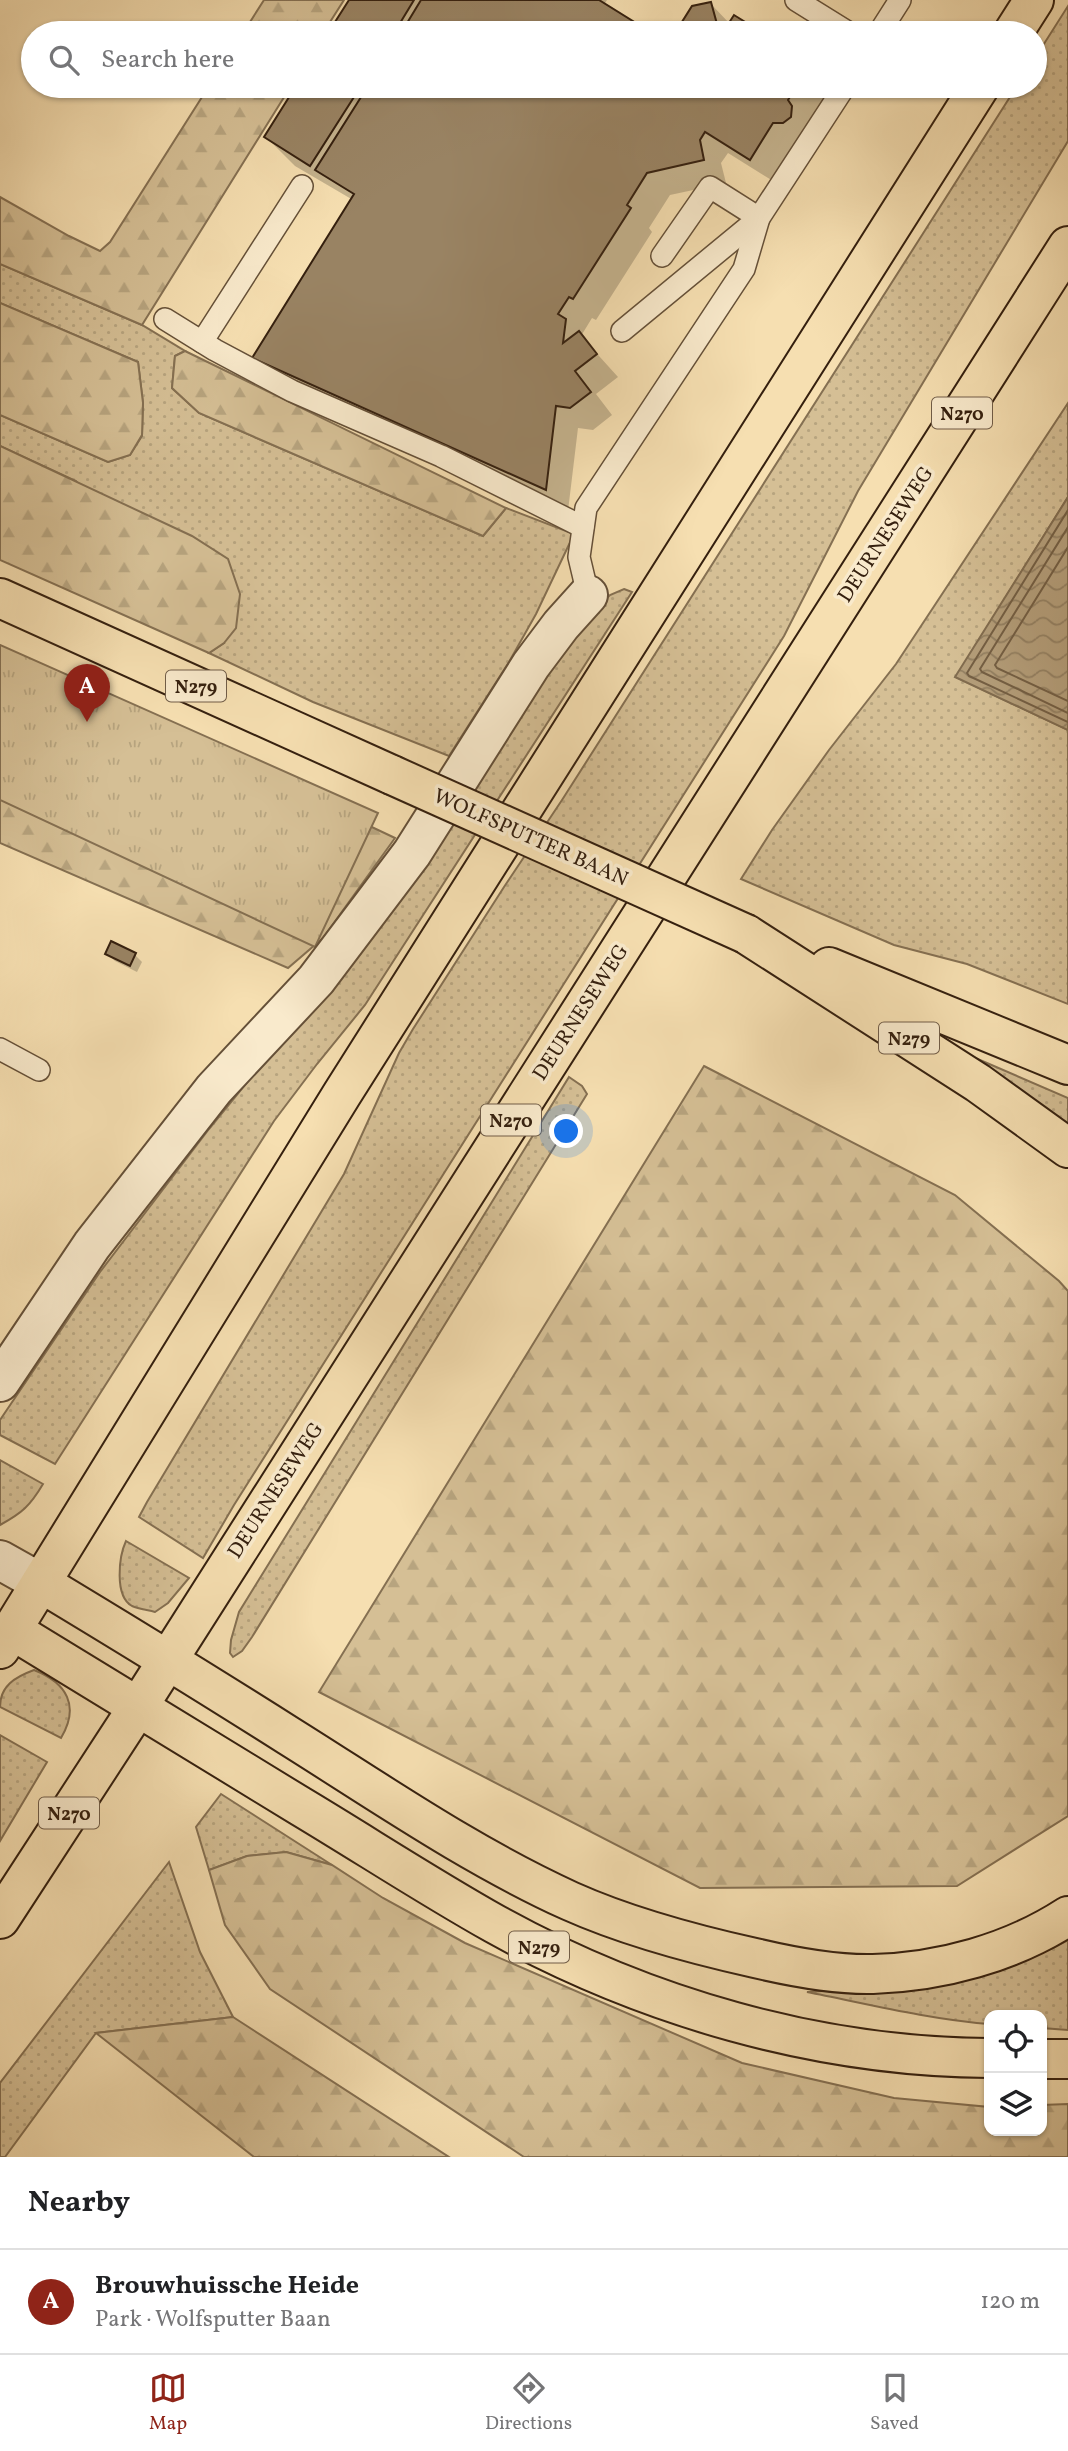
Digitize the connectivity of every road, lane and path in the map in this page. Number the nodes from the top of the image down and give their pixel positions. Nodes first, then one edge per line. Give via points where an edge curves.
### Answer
1 (796, 0) edge
2 (900, 0) edge
3 (1034, 0) edge
4 (830, 21) edge
5 (887, 21) edge
6 (1021, 21) edge
7 (837, 98) edge
8 (972, 98) edge
9 (302, 186) dead end
10 (759, 218) junction
11 (1068, 246) edge
12 (662, 256) dead end
13 (165, 319) dead end
14 (622, 331) dead end
15 (202, 342) junction
16 (583, 527) junction
17 (588, 594) joint
18 (0, 598) edge
19 (746, 934) junction
20 (989, 1031) junction
21 (0, 1049) edge
22 (1068, 1056) edge
23 (1068, 1065) edge
24 (39, 1070) dead end
25 (1068, 1148) edge
26 (0, 1382) edge
27 (0, 1560) edge
28 (41, 1583) junction
29 (4, 1634) edge
30 (167, 1659) junction
31 (138, 1707) junction
32 (1068, 1916) edge
33 (0, 1919) edge
34 (984, 2058) edge
35 (1047, 2059) edge
36 (1068, 2059) edge

1 - 4 lane
2 - 5 lane
3 - 6 main road
7 - 10 lane
8 - 28 main road via 349,1083
9 - 15 lane
10 - 12 lane via 710,187
10 - 14 lane
10 - 16 lane via 744,269 586,508
11 - 30 main road, DEURNESEWEG / N270
13 - 15 lane
15 - 16 lane via 292,391 441,456
16 - 17 lane via 579,556
17 - 26 street via 531,665 412,853 316,980 214,1089 92,1245
18 - 19 main road, WOLFSPUTTER BAAN / N279, bridge
19 - 20 main road, WOLFSPUTTER BAAN / N279
19 - 25 main road, N279 via 978,1083
20 - 22 main road, N279
20 - 23 main road, WOLFSPUTTER BAAN / N279
21 - 24 lane
27 - 28 street
28 - 29 main road
28 - 30 main road
29 - 31 main road
30 - 31 main road, DEURNESEWEG / N270
30 - 32 main road, N279 via 462,1844 531,1882 611,1917 690,1942 775,1963 872,1974 947,1965 992,1953
31 - 33 main road, DEURNESEWEG / N270
31 - 34 main road, N279 via 495,1924 595,1972 705,2013 784,2034 888,2053
35 - 36 main road

